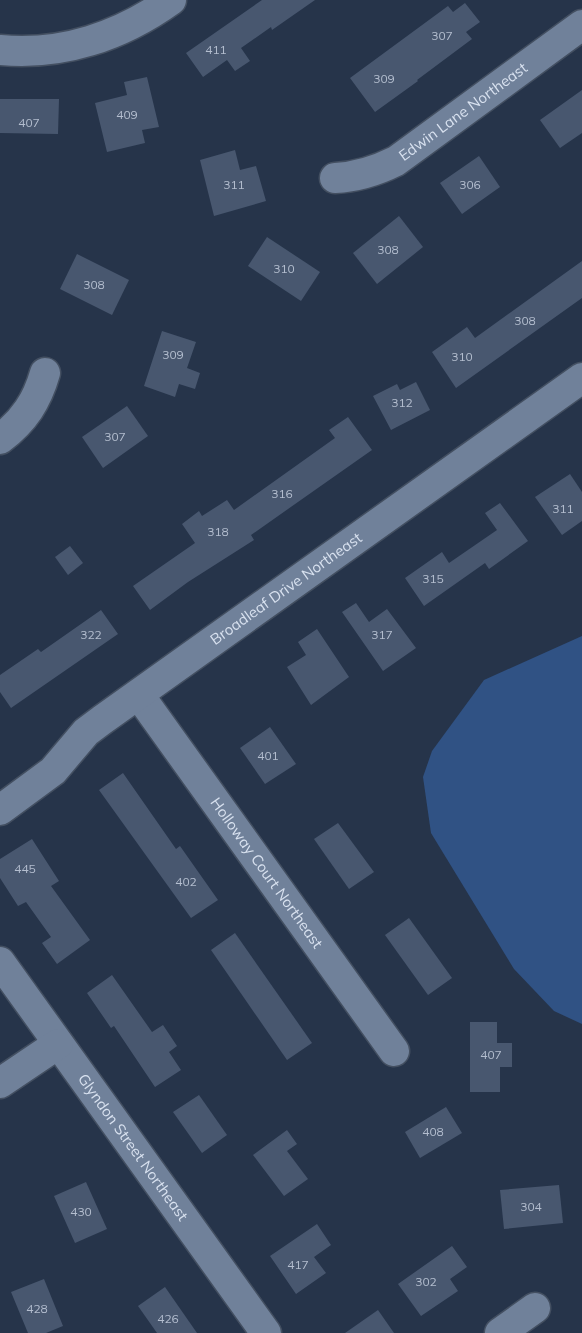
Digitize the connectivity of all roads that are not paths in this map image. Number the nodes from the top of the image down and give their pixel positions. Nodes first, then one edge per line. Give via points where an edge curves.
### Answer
1 (171, 0) edge
2 (582, 25) edge
3 (0, 50) edge
4 (334, 178) dead end
5 (45, 373) dead end
6 (582, 378) edge
7 (0, 438) edge
8 (140, 695) junction
9 (0, 810) edge
10 (0, 962) edge
11 (58, 1044) junction
12 (394, 1051) dead end
13 (0, 1083) edge
14 (535, 1308) dead end
15 (266, 1333) edge
16 (500, 1333) edge

1 - 3 street via 149,16 97,39 53,49
2 - 4 street, Edwin Lane Northeast via 396,161 373,172
5 - 7 street via 29,411
6 - 8 street, Broadleaf Drive Northeast
8 - 9 street, Broadleaf Drive Northeast via 86,732 53,771
8 - 12 street, Holloway Court Northeast
10 - 11 street, Glyndon Street Northeast
11 - 13 street
11 - 15 street, Glyndon Street Northeast
14 - 16 street

